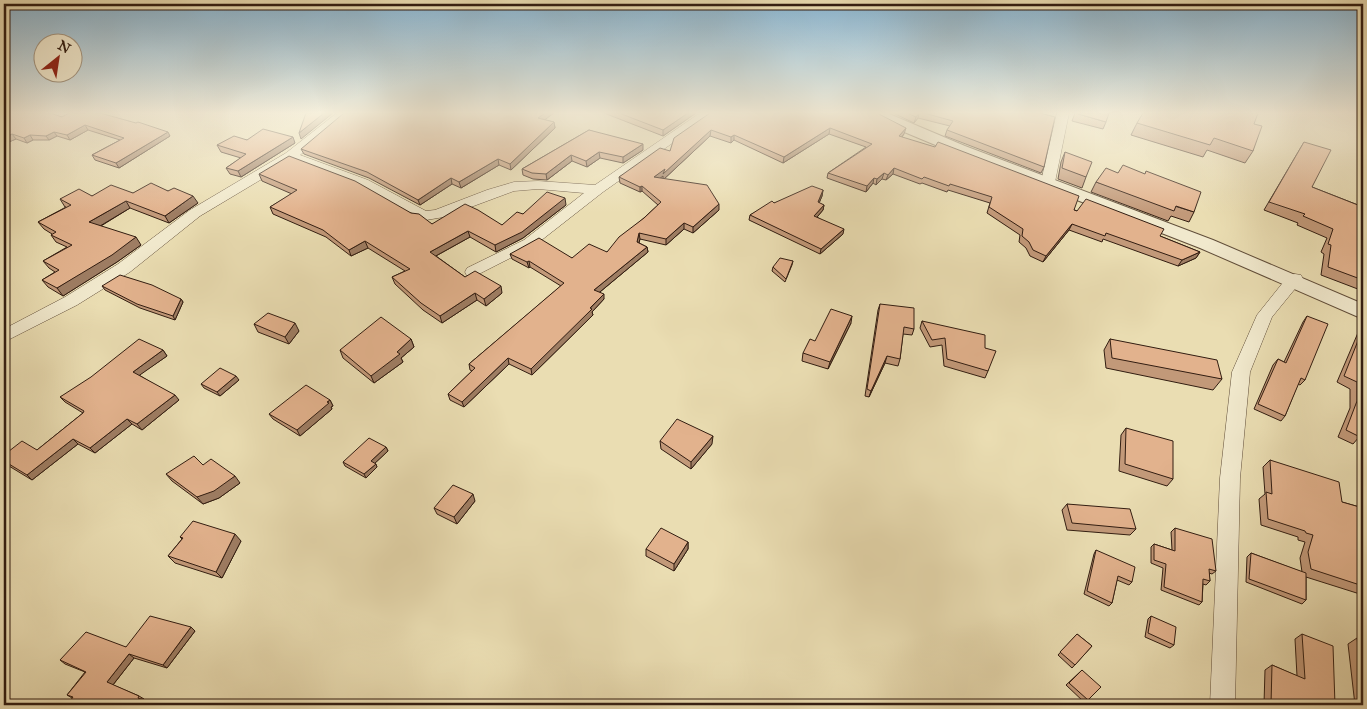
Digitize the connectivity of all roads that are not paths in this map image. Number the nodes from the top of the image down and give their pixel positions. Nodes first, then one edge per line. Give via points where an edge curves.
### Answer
1 (304, 146) edge
2 (662, 146) edge
3 (952, 146) edge
4 (1056, 146) edge
5 (291, 156) junction
6 (1048, 182) junction
7 (598, 189) junction
8 (473, 272) edge
9 (1296, 280) junction
10 (1363, 312) edge
11 (4, 336) edge
12 (1222, 705) edge

1 - 5 street
2 - 7 street
3 - 6 street
4 - 6 street
5 - 7 street via 363,183 420,216 430,217 510,187
5 - 11 street via 195,213 124,268 72,301
6 - 9 street
7 - 8 street via 529,243
9 - 10 street
9 - 12 street via 1265,315 1241,372 1230,478

